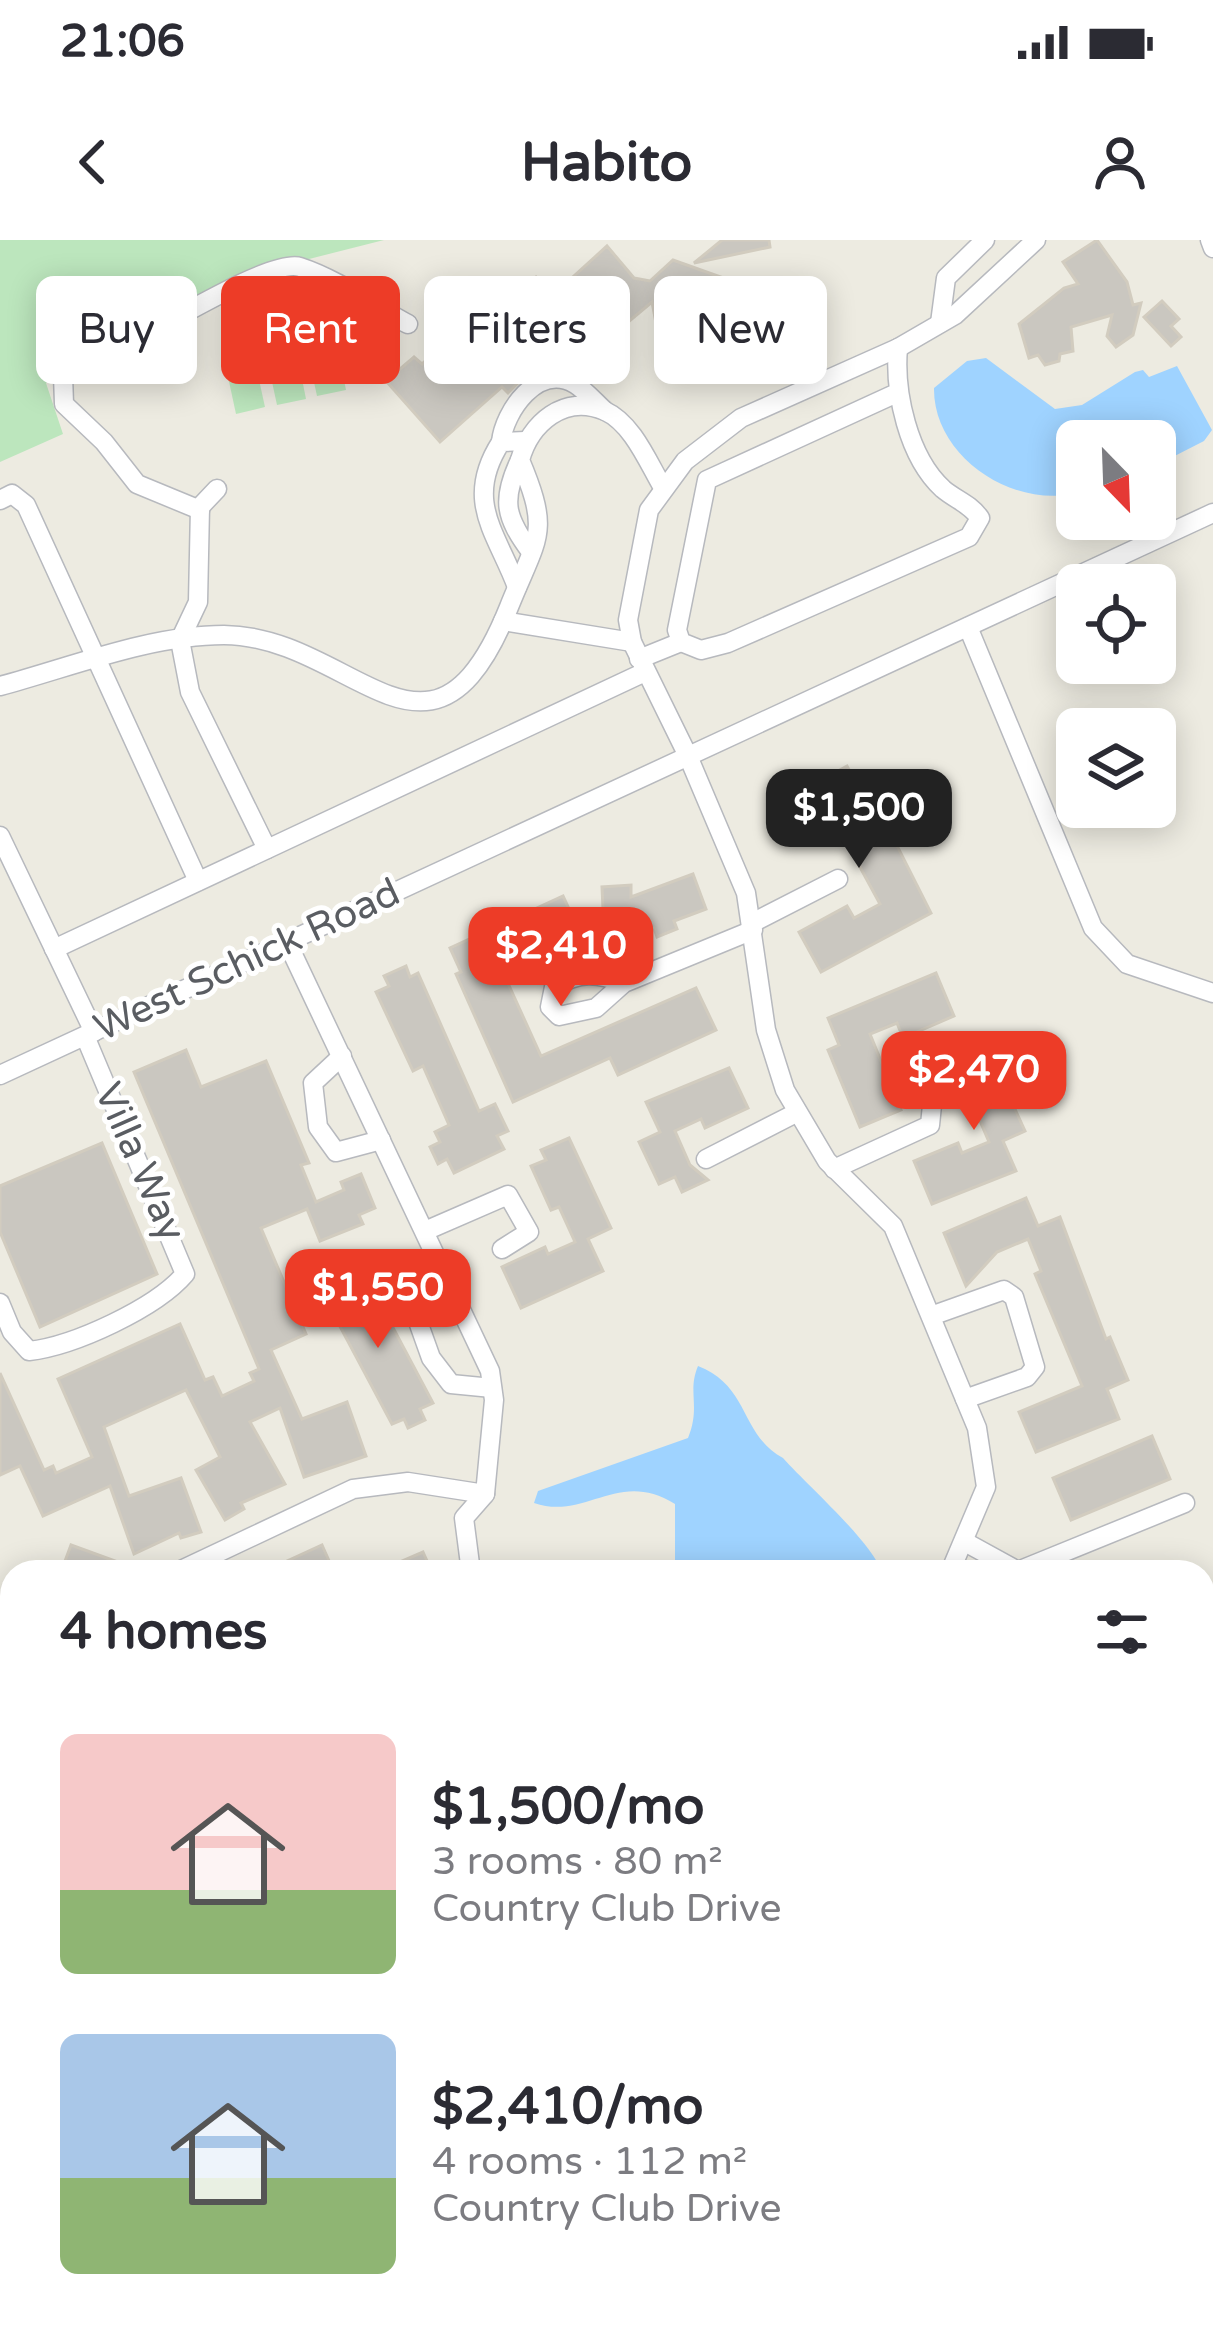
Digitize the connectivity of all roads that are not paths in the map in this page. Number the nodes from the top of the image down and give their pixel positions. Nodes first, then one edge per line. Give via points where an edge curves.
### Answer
1 (985, 240) edge
2 (1036, 240) edge
3 (940, 323) junction
4 (408, 324) dead end
5 (898, 348) junction
6 (899, 392) junction
7 (605, 411) junction
8 (501, 442) junction
9 (522, 451) junction
10 (677, 469) junction
11 (706, 480) junction
12 (662, 485) junction
13 (217, 489) dead end
14 (0, 500) edge
15 (200, 510) junction
16 (1213, 513) edge
17 (531, 552) junction
18 (517, 587) junction
19 (503, 621) junction
20 (968, 627) junction
21 (180, 640) junction
22 (681, 642) junction
23 (638, 658) junction
24 (100, 660) junction
25 (0, 686) edge
26 (688, 756) junction
27 (0, 836) edge
28 (267, 848) junction
29 (838, 879) dead end
30 (198, 881) junction
31 (753, 927) junction
32 (287, 942) junction
33 (54, 949) junction
34 (624, 983) dead end
35 (1213, 992) edge
36 (89, 1034) junction
37 (342, 1057) junction
38 (914, 1061) dead end
39 (0, 1075) edge
40 (796, 1113) junction
41 (381, 1140) junction
42 (706, 1160) dead end
43 (834, 1168) junction
44 (425, 1231) junction
45 (502, 1249) dead end
46 (448, 1279) junction
47 (0, 1304) edge
48 (931, 1316) junction
49 (492, 1388) junction
50 (965, 1399) junction
51 (485, 1494) junction
52 (1185, 1503) dead end
53 (965, 1542) junction
54 (204, 1560) edge
55 (469, 1560) edge
56 (956, 1560) edge
57 (998, 1560) edge
58 (1056, 1560) edge

1 - 3 street via 946,278
2 - 3 street
3 - 5 street
4 - 15 street via 296,265 262,271 63,375 64,404 137,484
5 - 6 street
5 - 10 street via 741,418
6 - 11 street
6 - 22 street via 915,446 942,488 980,518 969,537 728,643 700,650
7 - 8 street via 558,379 516,402 503,418
7 - 9 street via 560,410 539,421
7 - 12 street via 632,434
8 - 9 street
8 - 18 street via 485,476 484,502 489,534
9 - 17 street via 541,519
9 - 17 street via 506,512
10 - 11 street
10 - 12 street
11 - 22 street
12 - 23 street via 632,586
13 - 15 street
14 - 24 street via 13,494 26,505
15 - 21 street via 198,602
16 - 20 street, West Schick Road
17 - 18 street
18 - 19 street
19 - 21 street via 471,681 427,703 382,694 256,638
19 - 23 street
20 - 26 street, West Schick Road
20 - 35 street via 1093,928 1126,964
21 - 24 street
21 - 28 street via 190,692
22 - 23 street
23 - 26 street
23 - 28 street
24 - 25 street
24 - 30 street
26 - 31 street via 731,852
26 - 32 street, West Schick Road
27 - 33 street
28 - 30 street
29 - 31 street
30 - 33 street
31 - 34 street
31 - 40 street via 766,1030
32 - 36 street, West Schick Road
32 - 37 street
33 - 36 street
36 - 39 street, West Schick Road
36 - 47 street, Villa Way via 185,1274 166,1297 50,1348 29,1351
37 - 41 street
37 - 41 street via 314,1083 318,1127 336,1152
38 - 43 street via 932,1105 930,1125
40 - 42 street
40 - 43 street
41 - 44 street
43 - 48 street via 893,1226
44 - 45 street via 508,1196 529,1232
44 - 46 street
46 - 49 street
46 - 49 street via 411,1302 431,1358 451,1384
48 - 50 street
48 - 50 street via 1004,1290 1014,1297 1035,1367
49 - 51 street
50 - 53 street via 986,1486
51 - 54 street via 408,1482 353,1490
51 - 55 street via 464,1518
52 - 58 street
53 - 56 street
53 - 57 street

